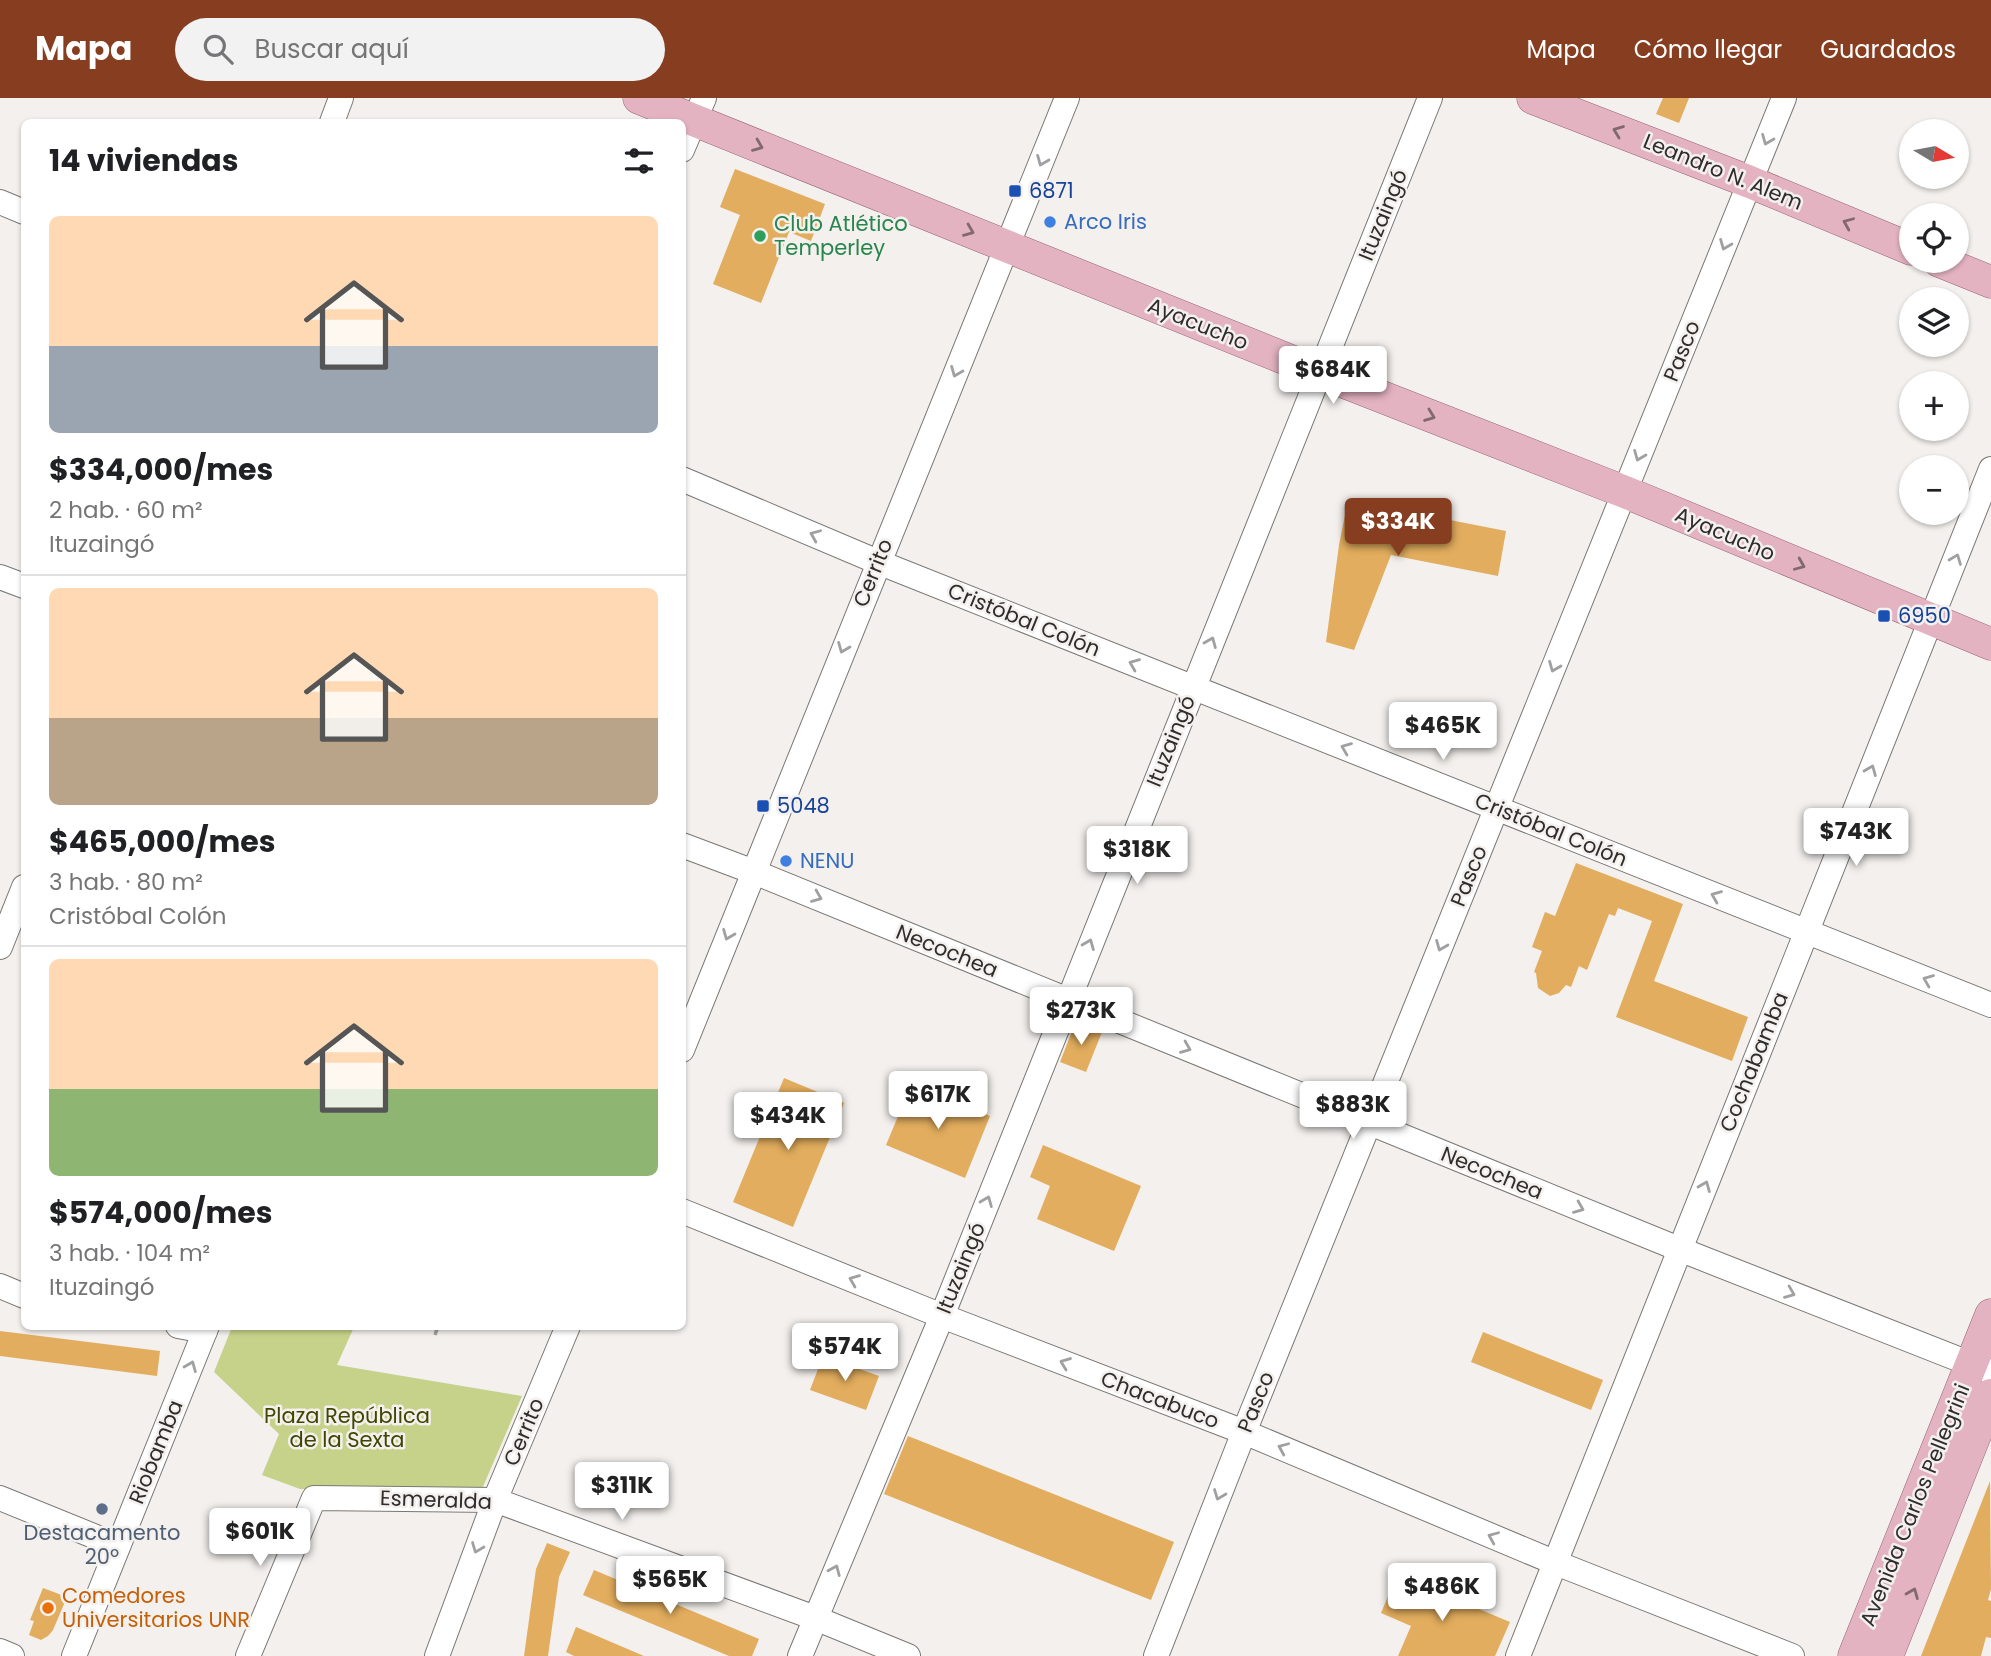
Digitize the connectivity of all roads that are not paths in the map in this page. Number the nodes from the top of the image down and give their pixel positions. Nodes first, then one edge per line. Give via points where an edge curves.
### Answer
1 (341, 98) edge
2 (639, 98) edge
3 (1067, 98) edge
4 (1430, 98) edge
5 (1533, 98) edge
6 (1784, 98) edge
7 (699, 109) edge
8 (333, 119) edge
9 (686, 140) edge
10 (1750, 182) junction
11 (0, 202) edge
12 (21, 211) edge
13 (1899, 244) edge
14 (1008, 247) junction
15 (1969, 273) edge
16 (1991, 282) edge
17 (1321, 373) junction
18 (1991, 470) edge
19 (686, 481) edge
20 (1625, 492) junction
21 (878, 562) junction
22 (0, 577) edge
23 (21, 585) edge
24 (1932, 620) junction
25 (1991, 644) edge
26 (1192, 687) junction
27 (1496, 808) junction
28 (686, 846) edge
29 (754, 872) junction
30 (21, 897) edge
31 (1806, 931) junction
32 (7, 942) edge
33 (1067, 1000) junction
34 (1991, 1005) edge
35 (686, 1040) edge
36 (1369, 1122) junction
37 (686, 1213) edge
38 (1679, 1249) junction
39 (0, 1286) edge
40 (21, 1295) edge
41 (1991, 1315) edge
42 (942, 1316) junction
43 (206, 1330) edge
44 (567, 1330) edge
45 (1981, 1368) edge
46 (1991, 1395) edge
47 (1244, 1432) junction
48 (0, 1498) edge
49 (495, 1500) junction
50 (118, 1546) junction
51 (1556, 1563) junction
52 (815, 1618) junction
53 (0, 1651) edge
54 (12, 1656) edge
55 (74, 1656) edge
56 (248, 1656) edge
57 (437, 1656) edge
58 (800, 1656) edge
59 (908, 1656) edge
60 (1156, 1656) edge
61 (1518, 1656) edge
62 (1792, 1656) edge
63 (1854, 1656) edge
64 (1887, 1656) edge

1 - 8 street
2 - 7 main road, Ayacucho
3 -> 14 street, Cerrito
4 - 17 street, Ituzaingó
10 -> 5 main road, Leandro N. Alem
6 -> 10 street, Pasco
7 - 9 street
7 -> 14 main road, Ayacucho
13 -> 10 main road, Leandro N. Alem
10 -> 20 street, Pasco
11 - 12 street
14 - 17 main road, Ayacucho
14 -> 21 street, Cerrito
15 - 16 main road
17 -> 20 main road, Ayacucho
26 -> 17 street, Ituzaingó
24 -> 18 street, Cochabamba
21 -> 19 street, Cristóbal Colón
20 -> 24 main road, Ayacucho
20 -> 27 street, Pasco
26 -> 21 street, Cristóbal Colón
21 -> 29 street, Cerrito
22 - 23 street
24 - 25 main road, Ayacucho
31 -> 24 street, Cochabamba
27 -> 26 street, Cristóbal Colón
33 -> 26 street, Ituzaingó
31 -> 27 street, Cristóbal Colón
27 -> 36 street, Pasco
28 - 29 street, Necochea
29 -> 33 street, Necochea
29 -> 35 street, Cerrito
30 - 32 street
34 -> 31 street, Cristóbal Colón
38 -> 31 street, Cochabamba
33 -> 36 street, Necochea
42 -> 33 street, Ituzaingó
36 -> 38 street, Necochea
36 - 47 street, Pasco
42 -> 37 street, Chacabuco
38 -> 45 street, Necochea
38 - 51 street, Cochabamba
39 - 40 street
41 - 45 main road, Avenida Carlos Pellegrini
47 -> 42 street, Chacabuco
52 -> 42 street, Ituzaingó
50 -> 43 street, Riobamba
44 - 49 street, Cerrito
45 - 63 main road, Avenida Carlos Pellegrini
64 -> 46 main road, Avenida Carlos Pellegrini
51 -> 47 street, Chacabuco
47 -> 60 street, Pasco
48 - 50 street
49 - 52 street, Esmeralda
49 - 56 street, Esmeralda via 314,1498
49 -> 57 street, Cerrito
50 - 55 street, Riobamba
51 - 61 street, Cochabamba
51 - 62 street, Chacabuco
52 - 58 street, Ituzaingó
52 - 59 street, Esmeralda
53 - 54 street

